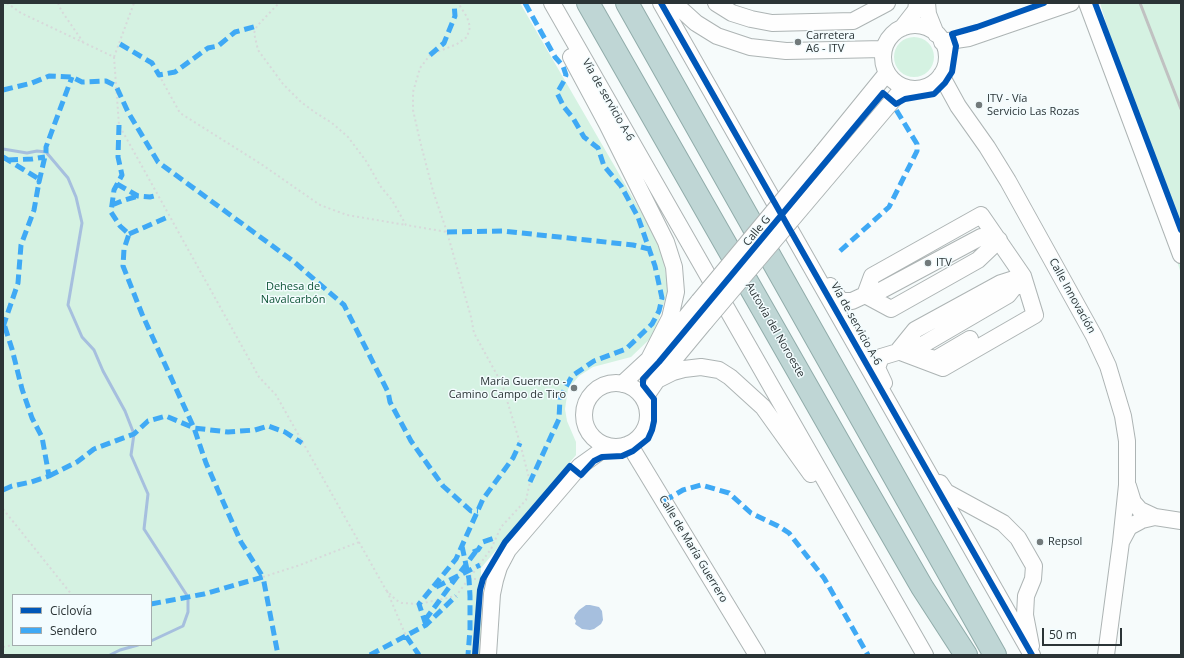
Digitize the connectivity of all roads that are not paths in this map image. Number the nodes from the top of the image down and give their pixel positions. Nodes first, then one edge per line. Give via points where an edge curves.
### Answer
1 (542, 3) edge
2 (552, 3) edge
3 (588, 3) edge
4 (627, 3) edge
5 (661, 3) edge
6 (674, 3) edge
7 (716, 3) edge
8 (887, 3) edge
9 (917, 3) edge
10 (927, 3) edge
11 (1071, 3) edge
12 (1087, 3) edge
13 (1045, 7) edge
14 (902, 28) junction
15 (941, 43) junction
16 (884, 49) junction
17 (887, 73) junction
18 (941, 75) junction
19 (904, 87) junction
20 (709, 215) junction
21 (999, 240) junction
22 (802, 249) junction
23 (1181, 255) edge
24 (1023, 276) junction
25 (865, 295) junction
26 (898, 351) junction
27 (649, 359) junction
28 (657, 380) junction
29 (622, 384) junction
30 (644, 399) junction
31 (903, 430) junction
32 (588, 432) junction
33 (629, 444) junction
34 (608, 446) junction
35 (580, 466) junction
36 (1127, 485) junction
37 (1154, 517) junction
38 (1181, 521) edge
39 (1121, 542) junction
40 (488, 655) edge
41 (757, 655) edge
42 (918, 655) edge
43 (925, 655) edge
44 (954, 655) edge
45 (966, 655) edge
46 (995, 655) edge
47 (1032, 655) edge
48 (1106, 655) edge

1 - 27 street via 607,124 662,235 674,267 676,292 670,318
2 - 43 street, Vía de servicio A-6
3 - 20 highway, Autovía del Noroeste
4 - 46 highway
5 - 22 street, Vía de servicio A-6
6 - 16 street via 696,23 717,36 750,47 786,51
7 - 8 street via 732,13 772,22 853,22
9 - 14 street via 916,10
10 - 15 street via 928,14
11 - 13 street
12 - 23 street
13 - 15 street via 969,38
14 - 15 street via 920,26 929,29
14 - 16 street via 894,33
15 - 18 street via 946,64
16 - 17 street
17 - 19 street via 894,82
17 - 27 street, Calle G, bridge
18 - 19 street via 936,81 920,89
18 - 36 street, Calle Innovación via 958,106 1008,181 1108,366 1123,416 1127,441
19 - 28 street, Calle G, bridge
20 - 44 highway via 714,235
20 - 45 highway, Autovía del Noroeste via 914,574
21 - 24 street
21 - 25 street via 981,237 880,291
21 - 25 street via 981,214 872,276
22 - 25 street via 841,301 852,301
22 - 31 street, Vía de servicio A-6
24 - 26 street via 1002,283 915,330
24 - 26 street via 1016,302 929,352
24 - 26 street via 1035,315 943,368
26 - 31 street via 881,357 878,368
27 - 29 street, Calle G
28 - 30 street, Calle G
28 - 42 street via 684,369 701,367 719,370 763,407 812,476
29 - 30 street via 634,389
29 - 32 street via 602,386 588,399 584,407
30 - 33 street via 647,410 646,426 642,434
31 - 47 street, Vía de servicio A-6
31 - 47 street via 946,492 1003,523 1018,538 1034,566 1033,579 1026,596 1025,614
32 - 34 street
32 - 35 street
33 - 34 street
33 - 41 street, Calle de María Guerrero
34 - 35 street
35 - 40 street via 508,550 499,567 492,594
36 - 37 street via 1132,502 1140,510
36 - 39 street, Calle Innovación
37 - 38 street
37 - 39 street via 1129,527
39 - 48 street, Calle Innovación

